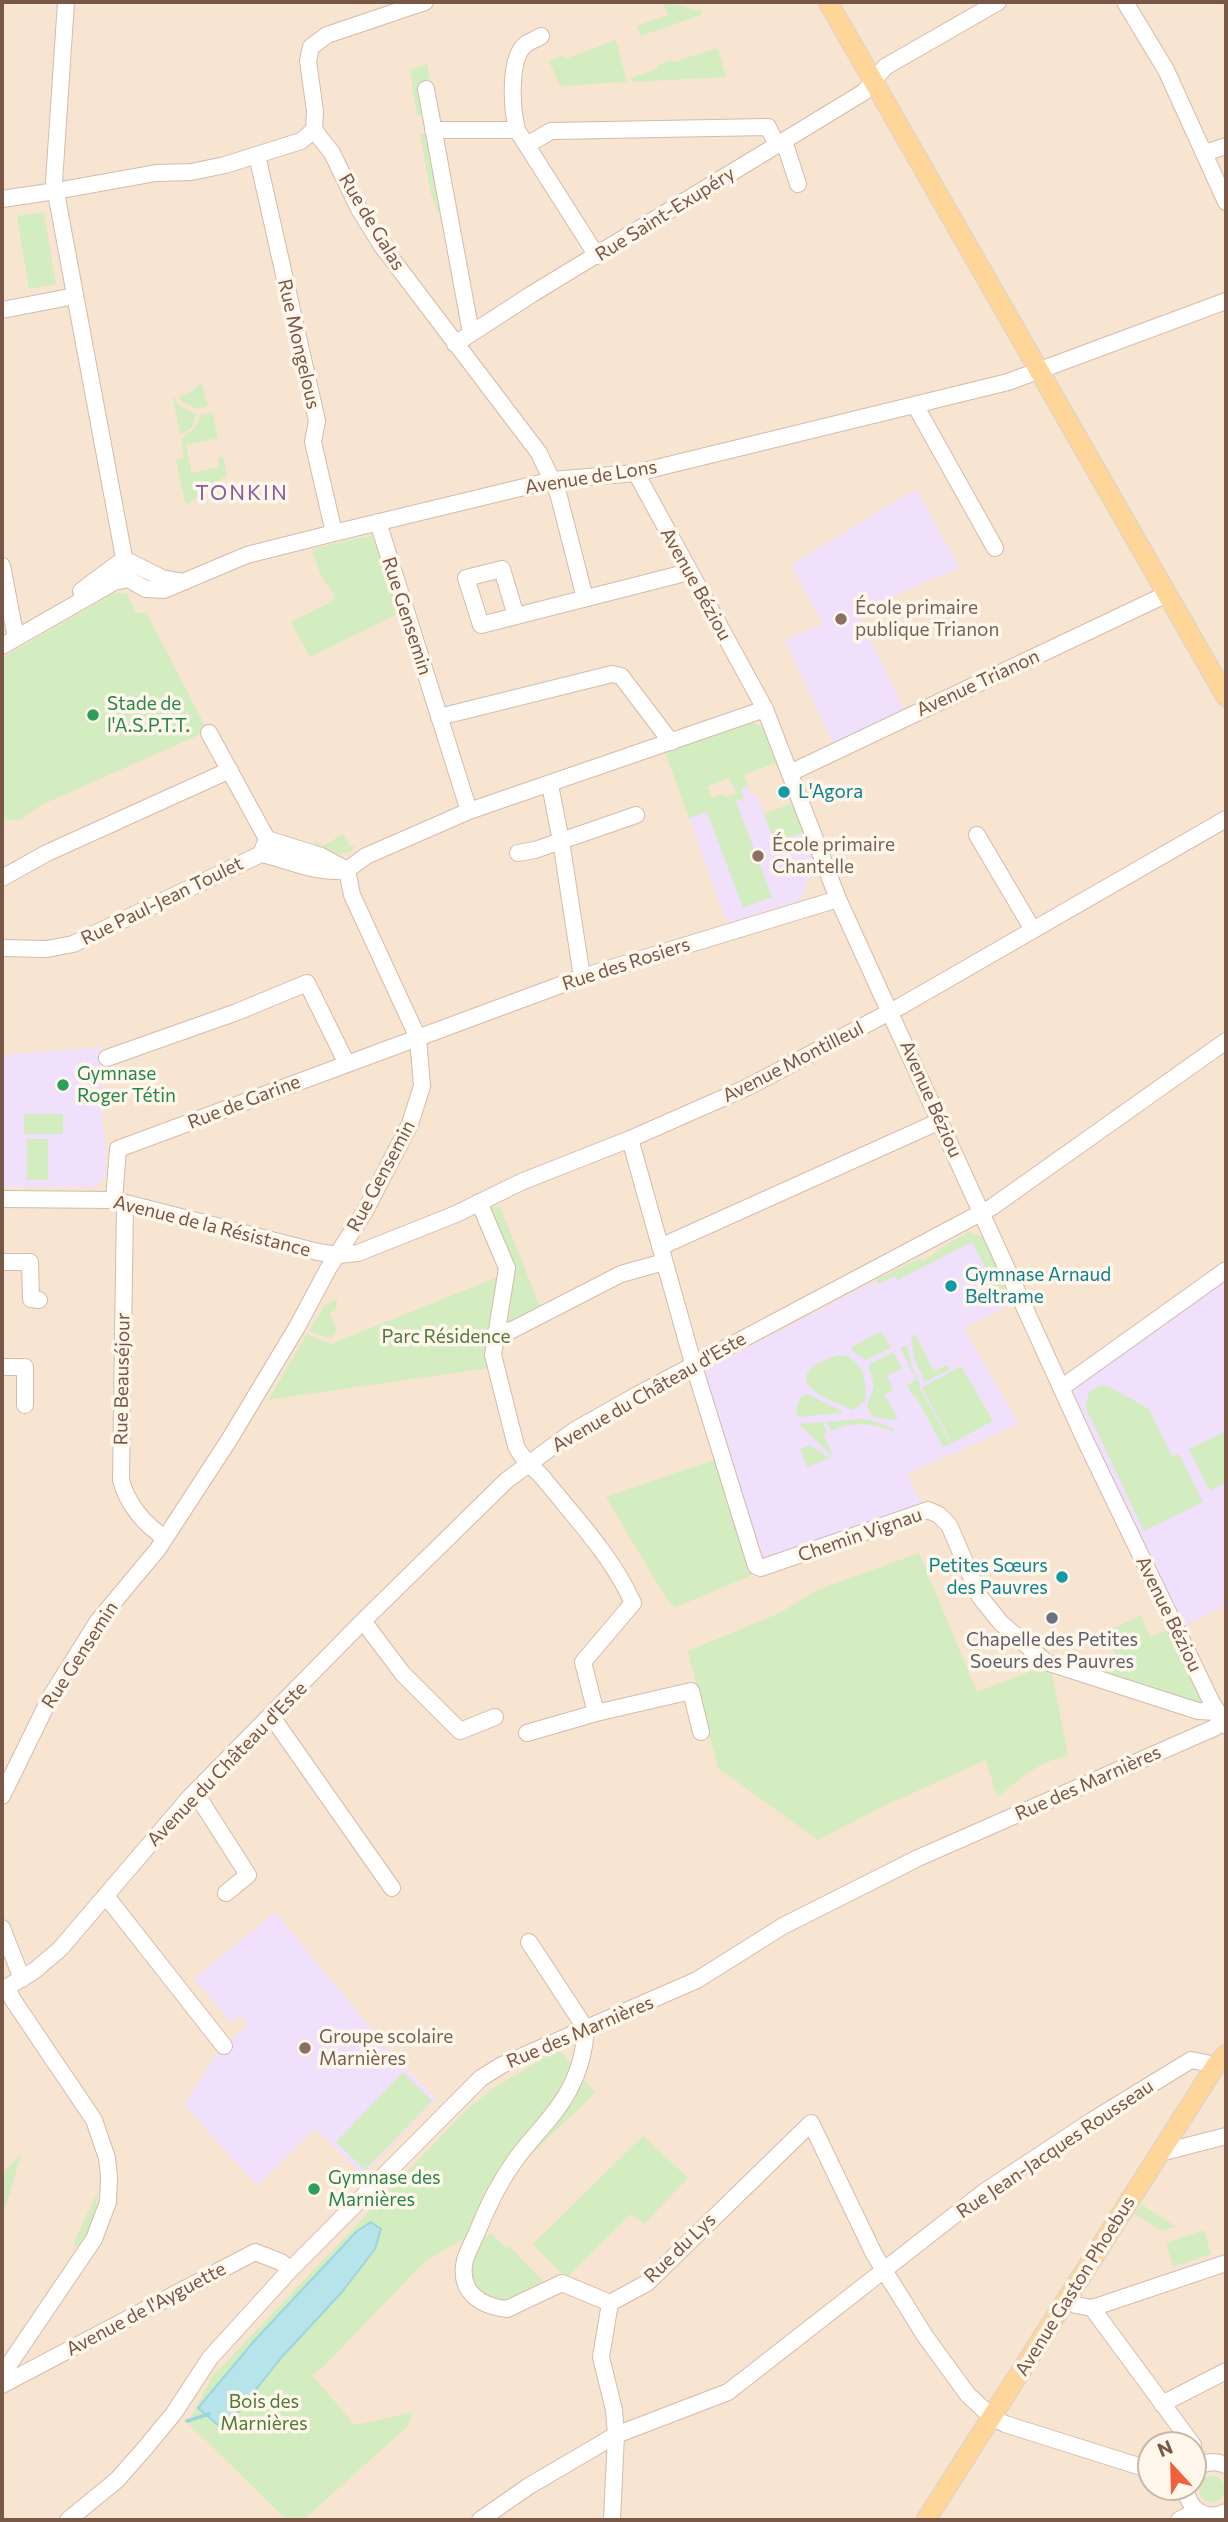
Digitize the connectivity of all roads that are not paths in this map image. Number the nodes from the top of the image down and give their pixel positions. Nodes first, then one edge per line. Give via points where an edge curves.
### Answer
1 (66, 2) edge
2 (425, 2) edge
3 (828, 2) edge
4 (998, 2) edge
5 (1125, 2) edge
6 (541, 36) dead end
7 (874, 82) junction
8 (426, 89) dead end
9 (314, 130) junction
10 (433, 130) junction
11 (517, 130) junction
12 (781, 143) junction
13 (527, 145) junction
14 (1226, 146) edge
15 (1204, 153) junction
16 (257, 155) junction
17 (798, 184) dead end
18 (56, 191) junction
19 (2, 199) edge
20 (1226, 202) edge
21 (597, 256) junction
22 (75, 296) junction
23 (1226, 301) edge
24 (2, 310) edge
25 (471, 332) junction
26 (455, 344) junction
27 (1039, 371) junction
28 (915, 405) junction
29 (636, 473) junction
30 (552, 480) junction
31 (378, 522) junction
32 (334, 533) junction
33 (995, 548) dead end
34 (124, 559) junction
35 (2, 566) edge
36 (689, 572) junction
37 (128, 579) junction
38 (186, 582) junction
39 (1167, 594) junction
40 (584, 598) junction
41 (516, 616) dead end
42 (31, 628) junction
43 (9, 642) edge
44 (1226, 696) edge
45 (765, 709) junction
46 (439, 717) junction
47 (209, 733) dead end
48 (671, 741) junction
49 (230, 770) junction
50 (790, 773) junction
51 (550, 785) junction
52 (469, 811) junction
53 (636, 815) dead end
54 (1226, 820) edge
55 (977, 835) dead end
56 (561, 841) junction
57 (264, 846) junction
58 (518, 853) dead end
59 (347, 870) junction
60 (2, 878) edge
61 (838, 899) junction
62 (1032, 930) junction
63 (2, 948) edge
64 (582, 977) junction
65 (889, 1012) junction
66 (418, 1038) junction
67 (1226, 1041) edge
68 (107, 1058) dead end
69 (347, 1064) junction
70 (940, 1121) junction
71 (630, 1139) junction
72 (2, 1199) edge
73 (119, 1201) junction
74 (479, 1202) junction
75 (982, 1213) junction
76 (662, 1254) junction
77 (338, 1255) junction
78 (2, 1262) edge
79 (1226, 1270) edge
80 (39, 1300) dead end
81 (496, 1332) junction
82 (693, 1363) junction
83 (2, 1367) edge
84 (1061, 1388) junction
85 (25, 1405) dead end
86 (528, 1463) junction
87 (165, 1538) junction
88 (363, 1621) junction
89 (596, 1713) junction
90 (1222, 1713) edge
91 (272, 1717) junction
92 (495, 1717) dead end
93 (701, 1732) dead end
94 (527, 1734) dead end
95 (195, 1792) junction
96 (2, 1796) edge
97 (392, 1888) dead end
98 (226, 1893) dead end
99 (106, 1896) junction
100 (2, 1928) edge
101 (529, 1942) dead end
102 (22, 1979) junction
103 (4, 1989) edge
104 (586, 2029) junction
105 (224, 2046) dead end
106 (1221, 2059) edge
107 (1226, 2136) edge
108 (1160, 2153) junction
109 (1226, 2263) edge
110 (290, 2270) junction
111 (884, 2271) junction
112 (1068, 2300) junction
113 (610, 2303) junction
114 (1092, 2308) junction
115 (1226, 2371) edge
116 (2, 2375) edge
117 (2, 2385) edge
118 (1163, 2404) junction
119 (992, 2417) junction
120 (1183, 2431) edge
121 (616, 2435) junction
122 (1207, 2464) edge
123 (1226, 2465) edge
124 (1137, 2466) edge
125 (1189, 2501) edge
126 (1197, 2511) junction
127 (1226, 2512) edge
128 (68, 2520) edge
129 (480, 2520) edge
130 (612, 2520) edge
131 (926, 2520) edge
132 (1180, 2520) edge

1 - 18 street
2 - 9 street via 327,35 311,47 308,61
3 - 7 main road
4 - 7 street, Rue Saint-Exupéry via 885,67
5 - 15 street via 1166,70
6 - 11 street via 525,44 514,61
7 - 12 street, Rue Saint-Exupéry
7 - 27 main road
8 - 10 street
9 - 16 street via 301,141
9 - 26 street, Rue de Galas via 332,153 382,246
10 - 11 street
10 - 25 street
11 - 13 street
12 - 13 street via 768,127 551,131
12 - 17 street
12 - 21 street, Rue Saint-Exupéry
13 - 21 street
14 - 15 street
15 - 20 street
16 - 18 street via 191,172 156,173
16 - 32 street, Rue Mongelous via 317,421 313,442
18 - 19 street
18 - 22 street
21 - 25 street, Rue Saint-Exupéry
22 - 24 street
22 - 34 street
23 - 27 street, Avenue de Lons
25 - 26 street, Rue Saint-Exupéry
26 - 30 street, Rue de Galas via 539,453
27 - 28 street, Avenue de Lons
27 - 39 main road
28 - 29 street, Avenue de Lons
28 - 33 street
29 - 30 street, Avenue de Lons
29 - 36 street, Avenue Béziou
30 - 31 street, Avenue de Lons
30 - 40 street, Rue de Galas
31 - 32 street, Avenue de Lons
31 - 46 street, Rue Gensemin
32 - 38 street, Avenue de Lons via 247,555
34 - 37 street
34 - 38 street via 162,578
34 - 42 street
35 - 43 street
36 - 40 street
36 - 45 street, Avenue Béziou
37 - 38 street, Avenue de Lons via 146,589 164,590
37 - 42 street via 114,582
39 - 44 main road
39 - 50 street, Avenue Trianon
40 - 41 street
42 - 43 street
45 - 48 street
45 - 50 street, Avenue Béziou
46 - 48 street via 612,674 621,676
46 - 52 street, Rue Gensemin
47 - 49 street
48 - 51 street
49 - 57 street
49 - 60 street
50 - 61 street, Avenue Béziou
51 - 52 street
51 - 56 street
52 - 59 street via 366,856
53 - 56 street
54 - 62 street, Avenue Montilleul
55 - 62 street
56 - 58 street
56 - 64 street
57 - 59 street via 335,862
57 - 63 street, Rue Paul-Jean Toulet via 73,944 47,949
59 - 66 street, Rue Gensemin via 352,895
61 - 64 street, Rue des Rosiers
61 - 65 street, Avenue Béziou
62 - 65 street, Avenue Montilleul
64 - 66 street, Rue des Rosiers
65 - 70 street, Avenue Béziou
65 - 71 street, Avenue Montilleul via 748,1087
66 - 69 street, Rue de Garine
66 - 77 street, Rue Gensemin via 422,1086 410,1124
67 - 75 street, Avenue du Château d'Este
68 - 69 street via 307,983
69 - 73 street, Rue de Garine via 118,1149
70 - 75 street, Avenue Béziou
70 - 76 street
71 - 74 street, Avenue Montilleul
71 - 76 street
72 - 73 street, Avenue de la Résistance
73 - 77 street, Avenue de la Résistance
73 - 87 street, Rue Beauséjour via 121,1480 150,1529
74 - 77 street, Avenue Montilleul via 358,1253
74 - 81 street via 507,1273
75 - 82 street, Avenue du Château d'Este
75 - 84 street, Avenue Béziou
76 - 81 street via 512,1330
76 - 82 street
77 - 87 street, Rue Gensemin via 248,1409
78 - 80 street via 30,1262 31,1299
79 - 84 street
81 - 86 street via 493,1355 516,1446
82 - 86 street, Avenue du Château d'Este via 575,1430
82 - 90 street, Chemin Vignau via 756,1566 928,1510 949,1525 980,1597 1001,1623 1046,1662 1198,1711
83 - 85 street via 25,1367
84 - 90 street, Avenue Béziou
86 - 88 street, Avenue du Château d'Este
86 - 89 street via 603,1551 633,1603 583,1662
87 - 96 street, Rue Gensemin via 98,1621 51,1696
88 - 91 street, Avenue du Château d'Este
88 - 92 street via 403,1674 460,1731
89 - 93 street via 691,1690
89 - 94 street
90 - 104 street, Rue des Marnières via 1214,1728 918,1858 783,1926 697,1980
91 - 95 street, Avenue du Château d'Este
91 - 97 street
95 - 98 street via 248,1875
95 - 99 street, Avenue du Château d'Este
99 - 102 street, Avenue du Château d'Este via 60,1949
99 - 105 street
100 - 102 street
101 - 104 street
102 - 103 street, Avenue du Château d'Este
103 - 116 street via 94,2119 109,2177 108,2203 94,2239
104 - 110 street, Rue des Marnières via 481,2078
104 - 113 street via 584,2056 568,2093 500,2183 467,2255 464,2272 474,2297 497,2308 507,2309 562,2283
106 - 108 main road, Avenue Gaston Phoebus
106 - 111 street, Rue Jean-Jacques Rousseau via 1191,2060 1102,2114 984,2192
107 - 108 street
108 - 112 main road, Avenue Gaston Phoebus
109 - 114 street
110 - 117 street, Avenue de l'Ayguette via 255,2252
110 - 128 street, Rue des Marnières via 210,2358 174,2413 117,2480
111 - 113 street, Rue du Lys via 811,2123 647,2283
111 - 119 street via 950,2372
111 - 121 street, Rue Jean-Jacques Rousseau via 728,2392
112 - 114 street
112 - 119 main road, Avenue Gaston Phoebus
113 - 121 street via 601,2357
114 - 118 street
115 - 118 street
118 - 120 street
119 - 124 street
119 - 131 main road, Avenue Gaston Phoebus
121 - 129 street, Rue Jean-Jacques Rousseau
121 - 130 street
122 - 123 street
125 - 126 street
126 - 127 street via 1213,2516
126 - 132 street

